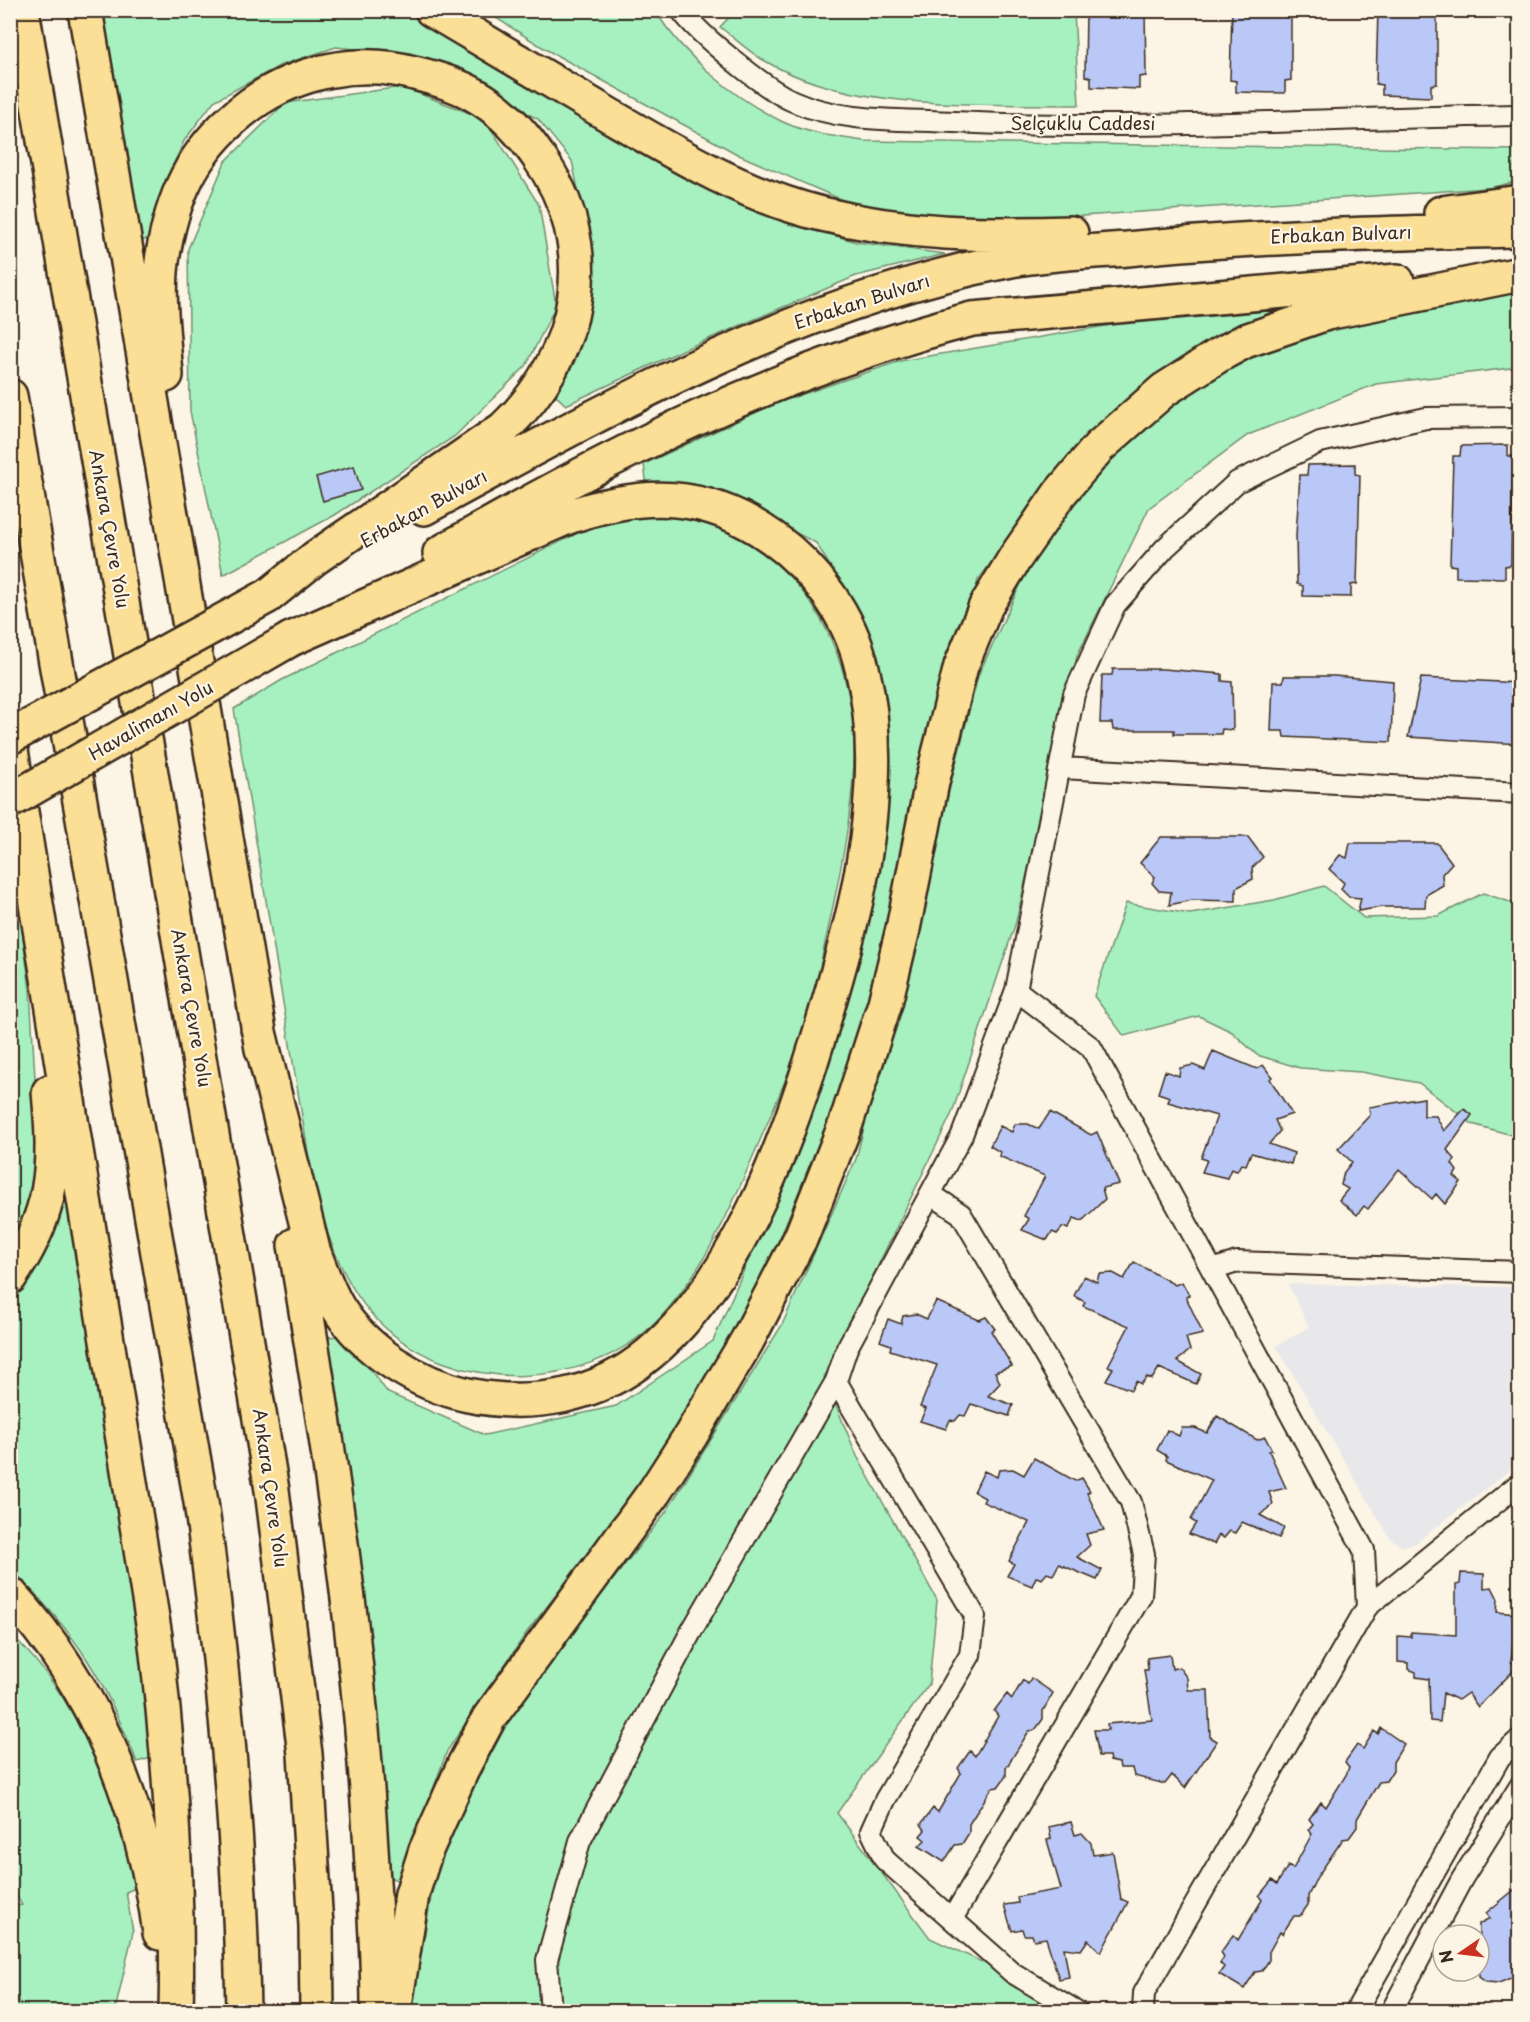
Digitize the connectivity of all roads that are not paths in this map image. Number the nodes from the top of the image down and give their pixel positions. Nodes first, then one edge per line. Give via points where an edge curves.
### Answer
1 (22, 10) edge
2 (85, 10) edge
3 (432, 10) edge
4 (681, 10) edge
5 (1520, 115) edge
6 (1520, 202) edge
7 (1520, 230) edge
8 (1239, 238) junction
9 (1520, 274) edge
10 (10, 396) edge
11 (1520, 417) edge
12 (268, 596) junction
13 (291, 639) junction
14 (10, 737) edge
15 (10, 744) edge
16 (1061, 768) junction
17 (216, 781) junction
18 (1520, 793) edge
19 (10, 801) edge
20 (25, 834) junction
21 (1016, 990) junction
22 (258, 1028) junction
23 (932, 1195) junction
24 (1212, 1270) junction
25 (1520, 1272) edge
26 (10, 1277) edge
27 (836, 1381) junction
28 (1520, 1483) edge
29 (10, 1594) edge
30 (1367, 1607) junction
31 (1520, 1739) edge
32 (1520, 1786) edge
33 (952, 1919) junction
34 (167, 2012) edge
35 (176, 2012) edge
36 (243, 2012) edge
37 (317, 2012) edge
38 (378, 2012) edge
39 (394, 2012) edge
40 (551, 2012) edge
41 (1078, 2012) edge
42 (1143, 2012) edge
43 (1355, 2012) edge
44 (1391, 2012) edge

1 - 37 highway, Ankara Çevre Yolu via 272,1490 306,1754
2 - 17 highway
3 - 8 highway via 686,159 758,193 820,214 898,228 986,236 1130,229
4 - 5 street, Selçuklu Caddesi via 739,65 792,101 851,117 1023,124
6 - 8 highway
7 - 8 highway, Erbakan Bulvarı
8 - 12 highway, Erbakan Bulvarı via 1011,260 912,284 797,322 650,387
9 - 13 highway via 1308,287 983,317 916,333 786,378 692,419 494,522
9 - 39 highway via 1327,312 1245,341 1219,355 1164,390 1099,447 1060,493 1015,558 986,606 961,666 885,1003 846,1123 801,1237 747,1341 685,1445 489,1718 470,1754 434,1830 412,1894
10 - 36 highway via 201,1502 233,1773
11 - 16 street via 1426,418 1341,437 1320,442 1237,482 1165,548 1115,605 1074,694
12 - 14 highway, bridge
12 - 17 highway via 315,558 503,429 525,408 564,342 576,294 577,268 572,224 565,204 543,163 511,121 452,84 378,66 337,69 302,78 257,100 232,118 194,162 177,199 163,250 160,301 167,399
13 - 19 highway, Havalimanı Yolu, bridge
13 - 22 highway via 602,505 645,498 693,502 736,516 781,544 819,582 845,619 867,692 873,782 861,881 840,964 808,1071 757,1201 712,1285 692,1312 646,1357 595,1386 563,1397 530,1402 449,1391 401,1368 358,1331 339,1310 313,1250
15 - 20 highway
16 - 18 street
16 - 21 street
17 - 22 highway
20 - 26 highway via 51,1118 50,1188 34,1239
20 - 35 highway via 156,1648 175,1871
21 - 23 street via 962,1135
21 - 24 street via 1091,1047
22 - 38 highway via 336,1501 358,1667
23 - 27 street via 847,1348
23 - 33 street via 961,1214 1131,1502 1144,1554 1141,1596
24 - 25 street via 1236,1262
24 - 30 street via 1364,1550
27 - 33 street via 975,1616 970,1655 871,1831 885,1860
27 - 40 street via 692,1630 580,1841 547,1960
28 - 30 street
29 - 34 highway via 79,1685 126,1788 138,1823 156,1910
30 - 42 street via 1144,1993
31 - 43 street via 1500,1757
32 - 44 street via 1462,1879
33 - 41 street via 1013,1973

